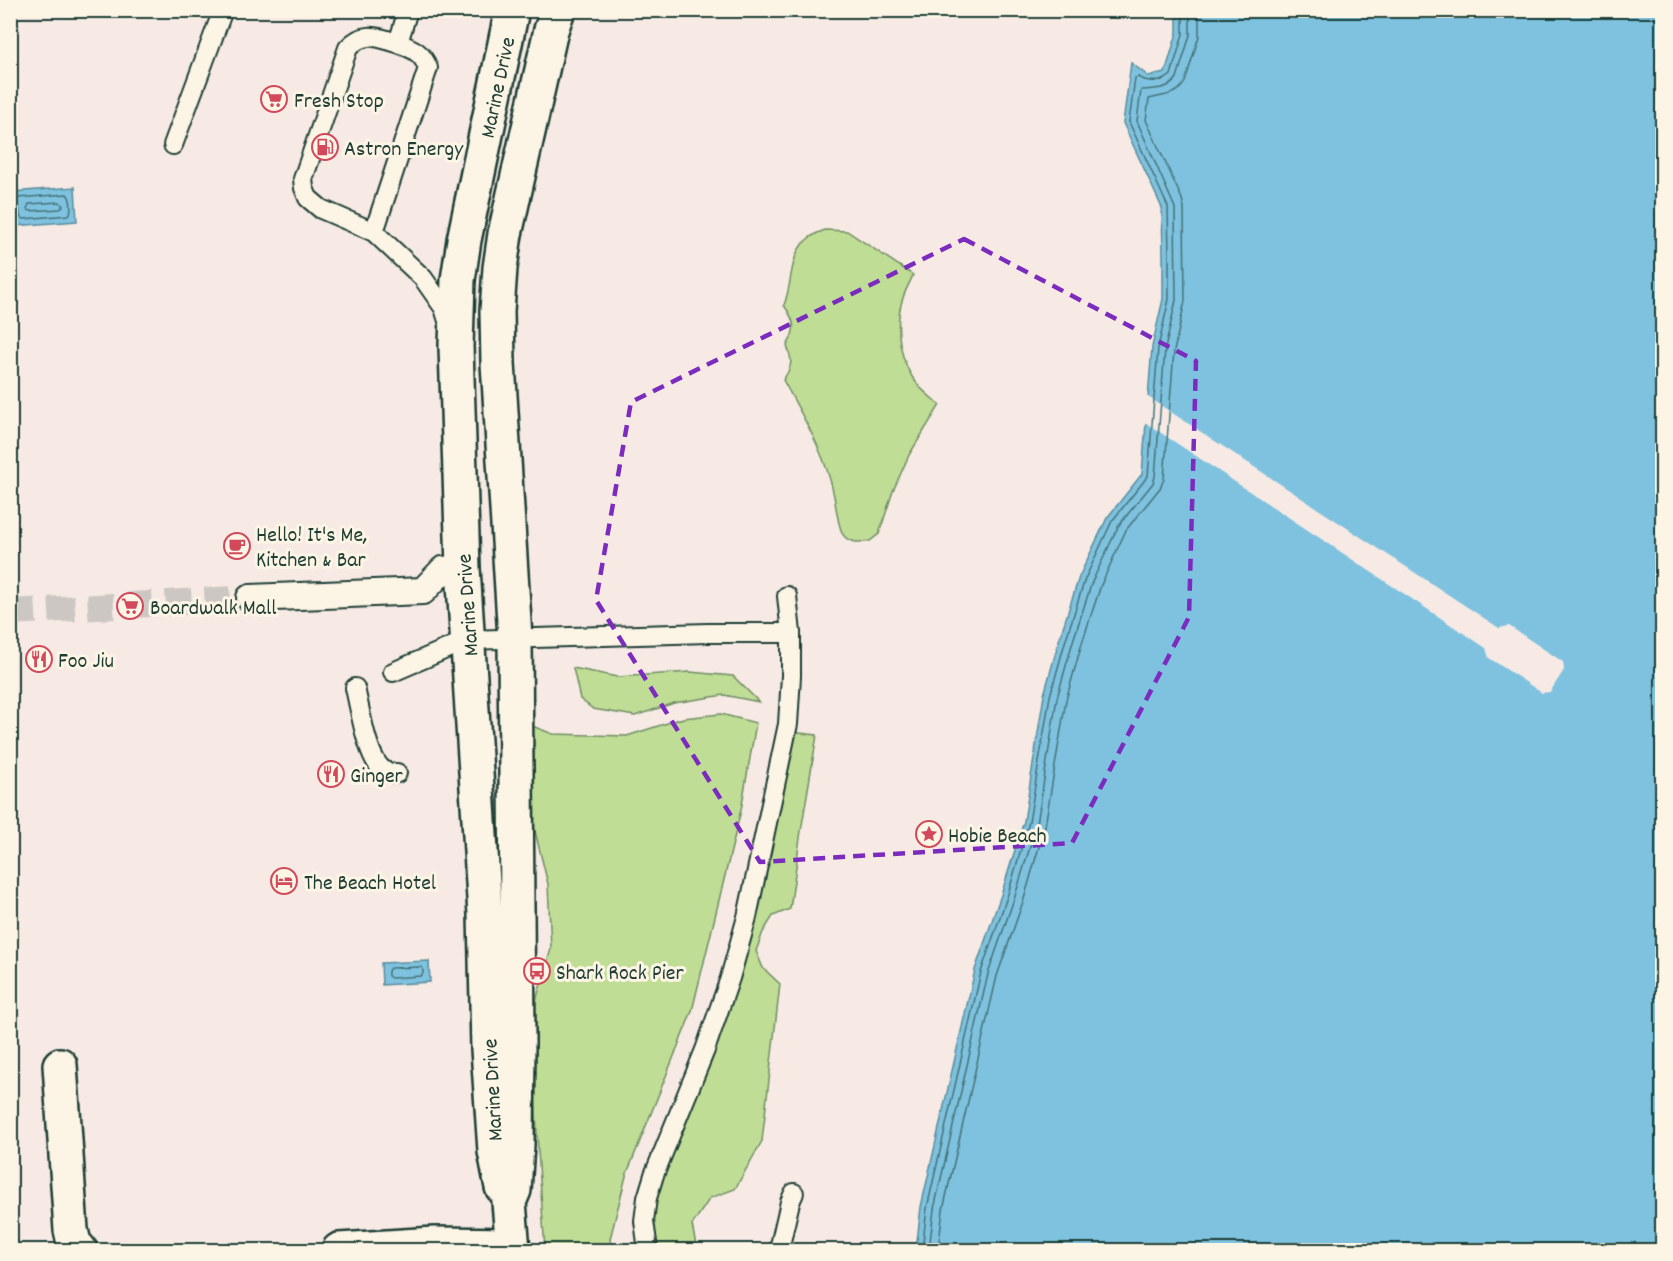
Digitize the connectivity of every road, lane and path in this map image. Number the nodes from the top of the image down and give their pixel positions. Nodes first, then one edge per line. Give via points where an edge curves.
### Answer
1 (223, 10) edge
2 (408, 10) edge
3 (512, 10) edge
4 (558, 10) edge
5 (398, 43) junction
6 (173, 144) dead end
7 (374, 232) junction
8 (456, 346) junction
9 (463, 568) junction
10 (787, 596) dead end
11 (250, 598) tunnel mouth
12 (791, 633) junction
13 (515, 638) junction
14 (467, 640) junction
15 (393, 672) dead end
16 (355, 688) dead end
17 (397, 773) dead end
18 (60, 1065) dead end
19 (794, 1193) dead end
20 (509, 1202) junction
21 (513, 1248) edge
22 (80, 1251) edge
23 (339, 1251) edge
24 (648, 1251) edge
25 (779, 1251) edge

1 - 6 lane
2 - 5 lane
3 - 8 main road, Marine Drive via 464,240
4 - 13 main road, Marine Drive via 505,234 497,311
5 - 7 lane via 424,58 428,68
5 - 7 lane via 368,36 348,48 303,179 308,198 321,209
7 - 8 lane via 433,291 444,308
8 - 9 main road, Marine Drive
9 - 11 street via 444,570 423,591
9 - 14 main road, Marine Drive
10 - 12 lane
12 - 13 lane
12 - 24 lane via 788,724 747,917 705,1050 647,1198 644,1221
13 - 14 lane
13 - 20 main road, Marine Drive via 518,1065 517,1145 514,1190
14 - 15 lane
14 - 20 main road, Marine Drive via 492,1111 499,1179
16 - 17 lane via 379,766
18 - 22 main road via 71,1230
19 - 25 lane
20 - 21 main road, Marine Drive
21 - 23 main road via 435,1244

